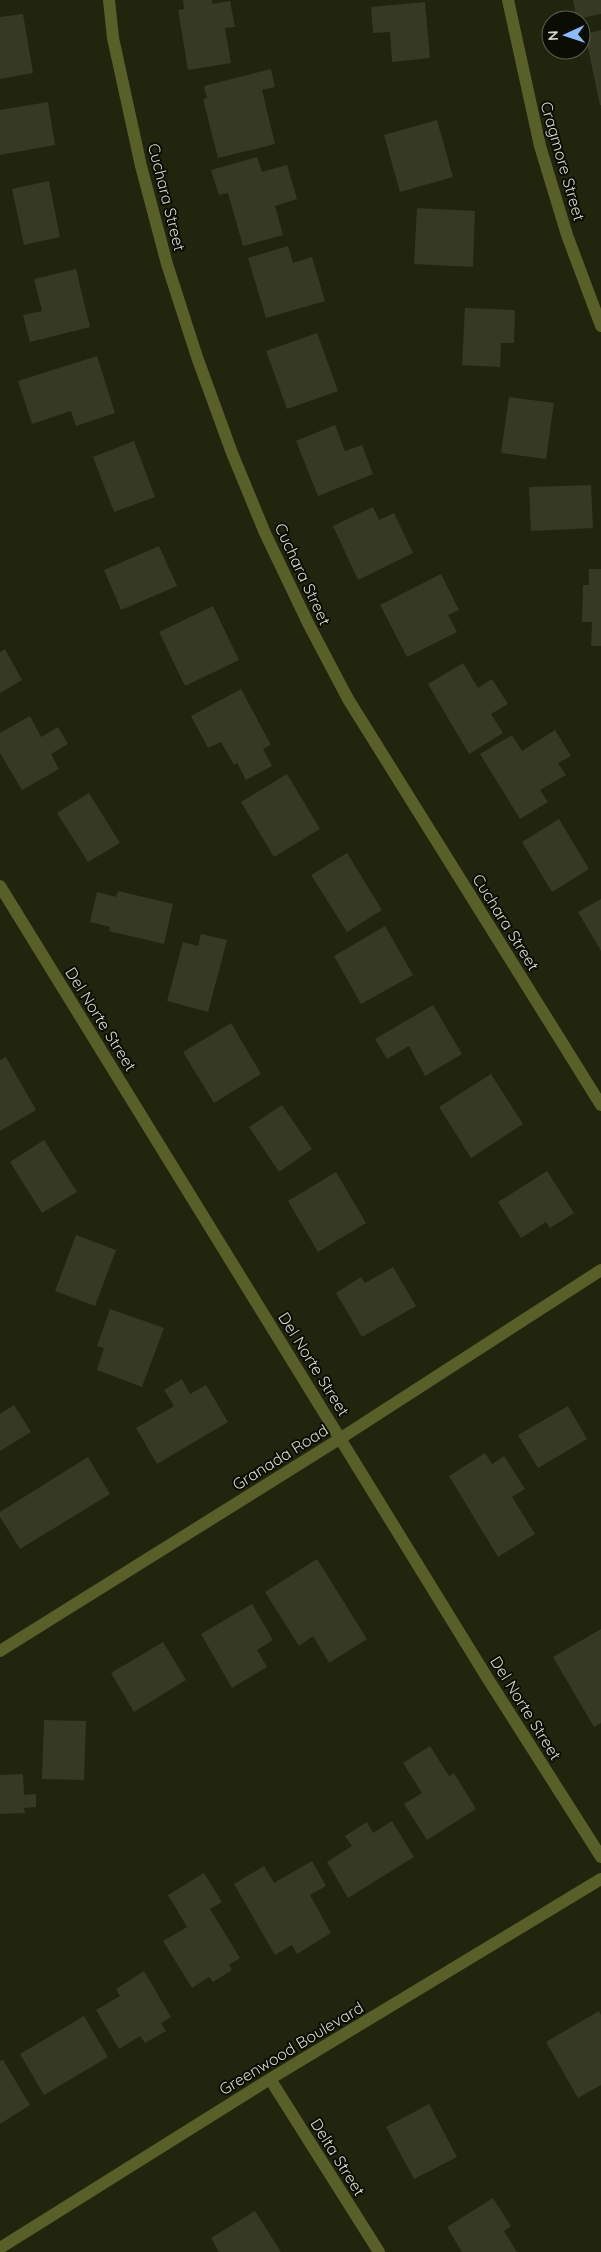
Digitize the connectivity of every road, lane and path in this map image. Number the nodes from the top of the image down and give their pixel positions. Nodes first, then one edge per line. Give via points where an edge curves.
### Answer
1 (109, 0) edge
2 (508, 0) edge
3 (601, 326) edge
4 (0, 886) edge
5 (601, 1105) edge
6 (601, 1270) edge
7 (341, 1438) junction
8 (0, 1651) edge
9 (601, 1857) edge
10 (601, 1879) edge
11 (270, 2079) junction
12 (0, 2248) edge
13 (379, 2252) edge

1 - 5 street, Cuchara Street via 113,38 141,166 167,264 197,357 265,533 348,699
2 - 3 street, Cragmore Street via 540,146 567,236
4 - 7 street, Del Norte Street
6 - 7 street, Granada Road
7 - 8 street, Granada Road
7 - 9 street, Del Norte Street
10 - 11 street, Greenwood Boulevard
11 - 12 street, Greenwood Boulevard
11 - 13 street, Delta Street

